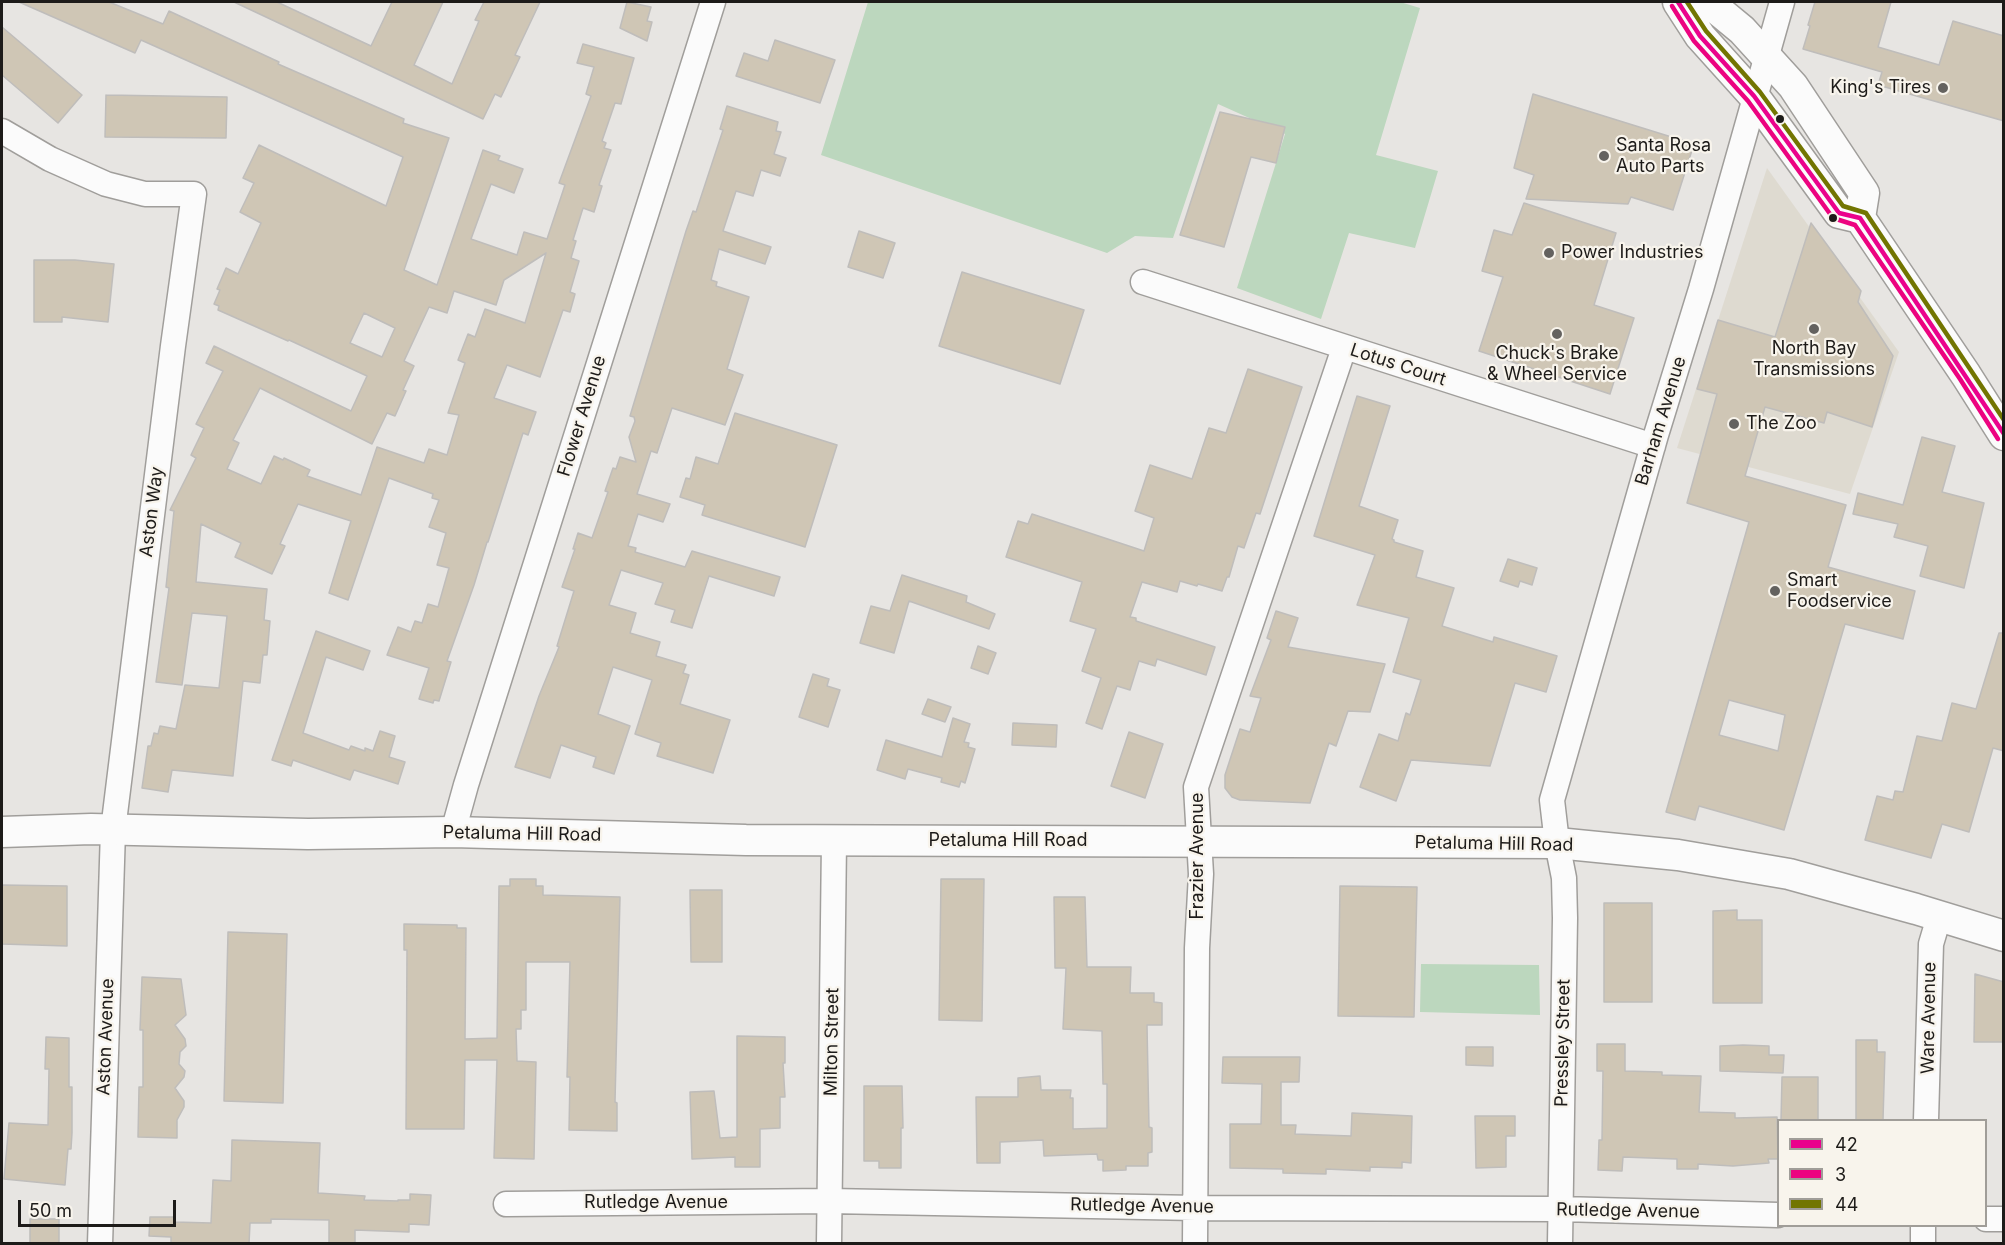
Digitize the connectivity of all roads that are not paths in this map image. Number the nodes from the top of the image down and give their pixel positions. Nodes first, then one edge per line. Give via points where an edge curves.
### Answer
1 (713, 2) edge
2 (1678, 2) edge
3 (1708, 2) edge
4 (1782, 2) edge
5 (1766, 57) junction
6 (1754, 96) junction
7 (2, 131) edge
8 (1860, 218) junction
9 (1143, 282) dead end
10 (1344, 348) junction
11 (2004, 435) edge
12 (1653, 446) junction
13 (113, 830) junction
14 (2, 832) edge
15 (453, 832) junction
16 (834, 841) junction
17 (1200, 842) junction
18 (1557, 843) junction
19 (1939, 917) junction
20 (2004, 936) edge
21 (1926, 1119) edge
22 (830, 1201) junction
23 (506, 1204) dead end
24 (1196, 1208) junction
25 (1561, 1209) junction
26 (1777, 1215) edge
27 (1987, 1219) edge
28 (2004, 1219) edge
29 (1923, 1227) edge
30 (100, 1244) edge
31 (830, 1244) edge
32 (1195, 1244) edge
33 (1560, 1244) edge
34 (1923, 1244) edge

1 - 15 street, Flower Avenue
2 - 6 main road via 1700,36
3 - 5 main road via 1742,30
4 - 5 street, Barham Avenue
5 - 6 street, Barham Avenue
5 - 8 main road via 1794,86 1864,193
6 - 8 main road via 1839,213
6 - 12 street, Barham Avenue
7 - 13 street, Aston Way via 50,159 106,184 145,194 194,194
8 - 11 main road
9 - 10 street, Lotus Court
10 - 12 street, Lotus Court
10 - 17 street, Frazier Avenue via 1196,787
12 - 18 street, Barham Avenue via 1551,800
13 - 14 main road, Petaluma Hill Road
13 - 15 main road, Petaluma Hill Road
13 - 30 street, Aston Avenue
15 - 16 main road, Petaluma Hill Road
16 - 17 main road, Petaluma Hill Road
16 - 22 street, Milton Street
17 - 18 main road, Petaluma Hill Road
17 - 24 street, Frazier Avenue
18 - 19 main road, Petaluma Hill Road via 1678,855 1789,874
18 - 25 street, Pressley Street via 1564,878 1565,918
19 - 20 main road, Petaluma Hill Road
19 - 21 street, Ware Avenue via 1931,944
22 - 23 street, Rutledge Avenue
22 - 24 street, Rutledge Avenue
22 - 31 street, Milton Street
24 - 25 street, Rutledge Avenue
24 - 32 street, Frazier Avenue
25 - 26 street, Rutledge Avenue
25 - 33 street, Pressley Street
27 - 28 street
29 - 34 street

